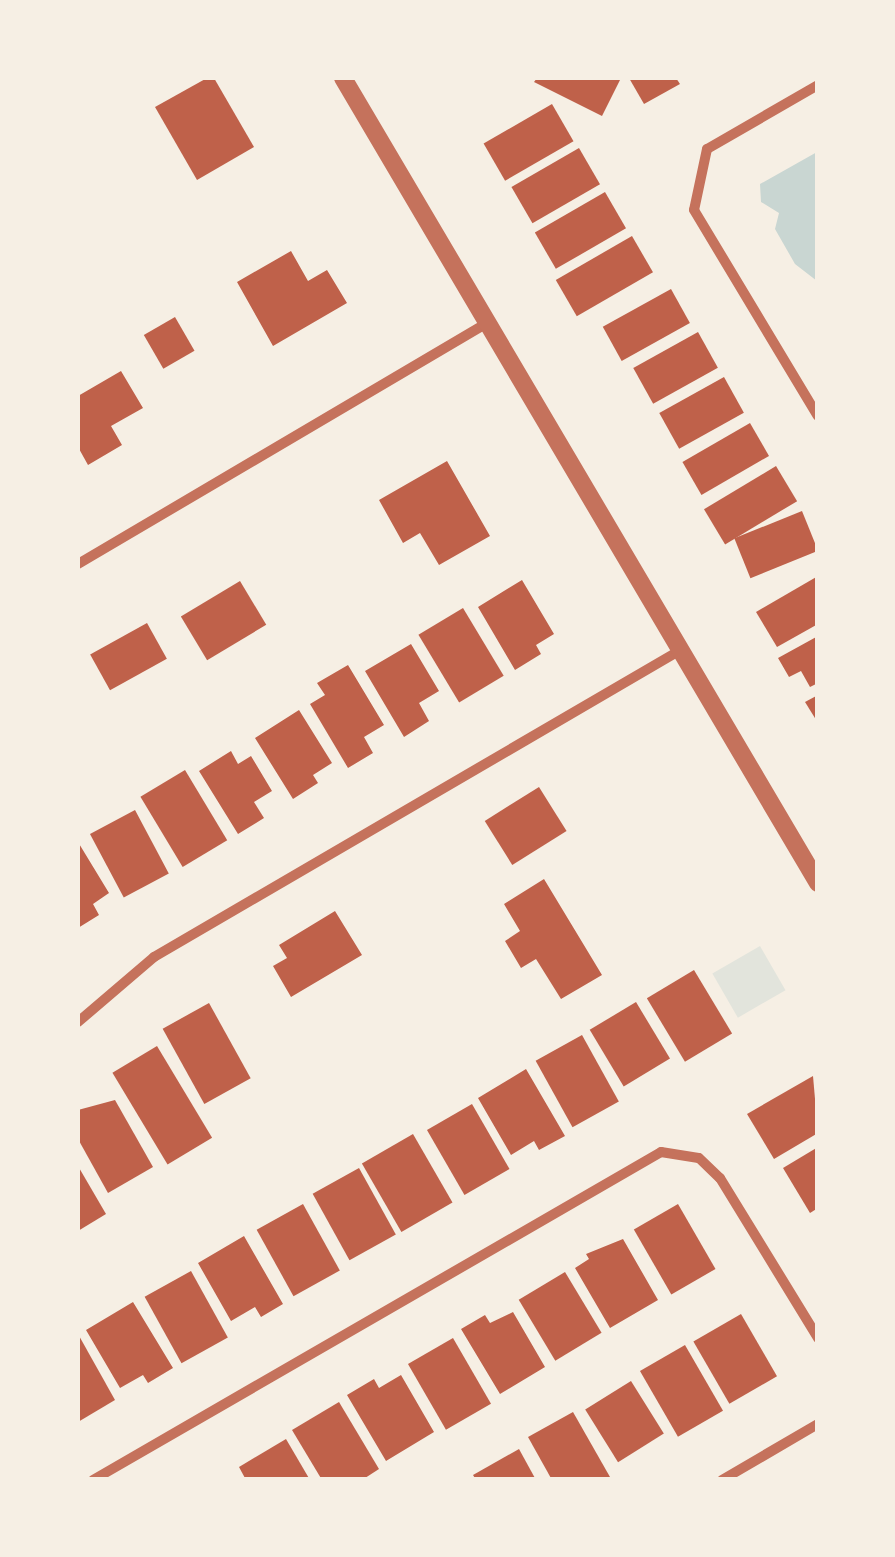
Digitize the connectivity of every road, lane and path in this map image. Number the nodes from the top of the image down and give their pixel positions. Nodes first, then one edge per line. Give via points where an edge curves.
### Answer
1 (342, 78) edge
2 (818, 86) edge
3 (486, 323) junction
4 (818, 416) edge
5 (78, 564) edge
6 (679, 652) junction
7 (816, 875) edge
8 (78, 1022) edge
9 (818, 1338) edge
10 (818, 1424) edge
11 (93, 1480) edge
12 (722, 1480) edge

1 - 3 street
2 - 4 street via 707,149 694,210
3 - 5 street
3 - 6 street
6 - 7 street
6 - 8 street via 154,958
9 - 11 street via 720,1178 700,1158 661,1152
10 - 12 street

